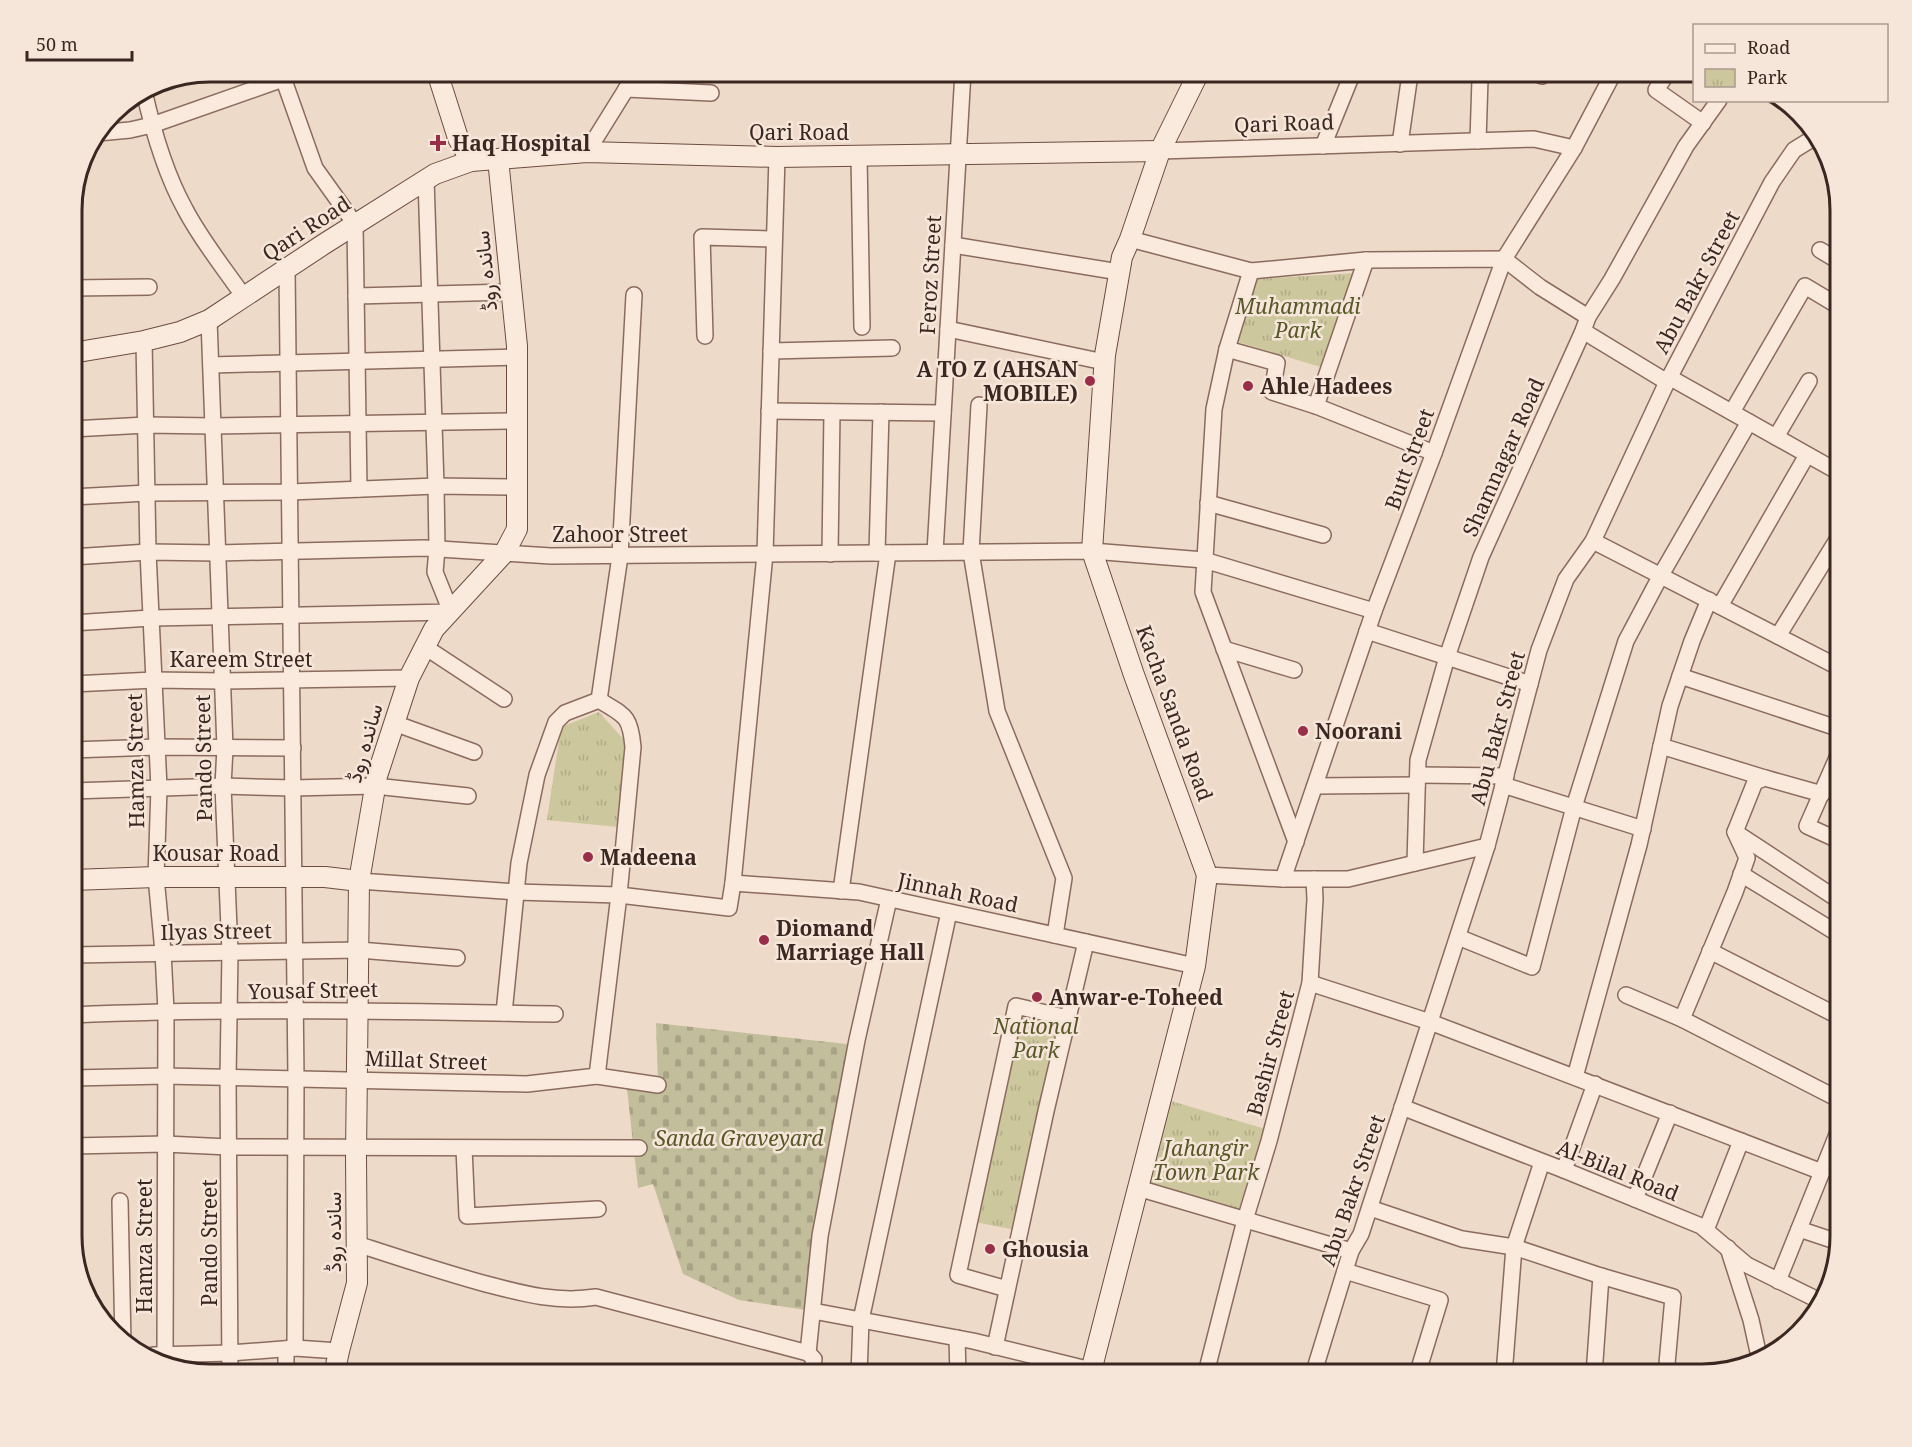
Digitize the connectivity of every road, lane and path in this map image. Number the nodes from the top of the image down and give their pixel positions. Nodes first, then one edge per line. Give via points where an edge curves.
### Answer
1 (261, 83) edge
2 (285, 83) edge
3 (440, 83) edge
4 (628, 83) edge
5 (962, 83) edge
6 (1194, 83) edge
7 (1347, 83) edge
8 (1409, 83) edge
9 (1480, 83) edge
10 (1608, 83) edge
11 (1661, 83) edge
12 (626, 89) junction
13 (711, 93) dead end
14 (146, 100) edge
15 (1718, 102) edge
16 (1703, 123) junction
17 (152, 125) junction
18 (110, 132) edge
19 (1478, 141) junction
20 (1808, 141) edge
21 (1400, 144) junction
22 (1323, 146) junction
23 (1574, 148) junction
24 (1160, 151) junction
25 (587, 152) junction
26 (958, 155) junction
27 (859, 156) junction
28 (777, 157) junction
29 (498, 159) junction
30 (471, 161) junction
31 (426, 179) junction
32 (355, 224) junction
33 (774, 239) junction
34 (1130, 239) junction
35 (953, 245) junction
36 (1820, 250) dead end
37 (1830, 256) edge
38 (1504, 258) junction
39 (1366, 260) junction
40 (287, 268) junction
41 (1251, 271) junction
42 (1119, 272) junction
43 (149, 287) dead end
44 (83, 288) edge
45 (511, 292) junction
46 (430, 294) junction
47 (634, 295) dead end
48 (356, 296) junction
49 (244, 297) junction
50 (1830, 301) edge
51 (209, 320) junction
52 (1586, 324) junction
53 (862, 327) dead end
54 (948, 329) junction
55 (705, 336) dead end
56 (144, 341) junction
57 (892, 348) dead end
58 (1227, 349) junction
59 (83, 351) edge
60 (771, 351) junction
61 (517, 357) junction
62 (432, 359) junction
63 (357, 361) junction
64 (1104, 362) junction
65 (288, 363) junction
66 (211, 365) junction
67 (1668, 379) junction
68 (1809, 381) dead end
69 (979, 405) dead end
70 (1316, 406) junction
71 (769, 411) junction
72 (832, 412) junction
73 (881, 412) junction
74 (1732, 412) junction
75 (943, 413) junction
76 (517, 421) junction
77 (434, 422) junction
78 (1749, 422) junction
79 (358, 424) junction
80 (146, 425) junction
81 (289, 425) junction
82 (213, 426) junction
83 (83, 428) edge
84 (1776, 437) junction
85 (1434, 453) junction
86 (1807, 455) junction
87 (1830, 468) edge
88 (436, 486) junction
89 (517, 487) junction
90 (359, 489) junction
91 (290, 492) junction
92 (147, 493) junction
93 (216, 494) junction
94 (83, 496) edge
95 (1208, 503) junction
96 (1323, 535) dead end
97 (1593, 541) junction
98 (437, 549) junction
99 (291, 551) junction
100 (1092, 551) junction
101 (1830, 551) edge
102 (148, 552) junction
103 (505, 552) junction
104 (935, 552) junction
105 (971, 552) junction
106 (218, 553) junction
107 (882, 553) junction
108 (765, 554) junction
109 (830, 554) junction
110 (83, 555) edge
111 (620, 556) junction
112 (1204, 560) junction
113 (1661, 575) junction
114 (1714, 603) junction
115 (1374, 611) junction
116 (451, 612) junction
117 (291, 614) junction
118 (220, 617) junction
119 (151, 618) junction
120 (83, 622) edge
121 (1367, 631) junction
122 (1778, 636) junction
123 (425, 647) junction
124 (1224, 649) junction
125 (1447, 657) junction
126 (1830, 663) edge
127 (1294, 670) dead end
128 (1680, 675) junction
129 (409, 678) junction
130 (154, 680) junction
131 (292, 680) junction
132 (223, 681) junction
133 (83, 683) edge
134 (1530, 684) junction
135 (504, 699) dead end
136 (599, 700) junction
137 (394, 723) junction
138 (1830, 726) edge
139 (1661, 746) junction
140 (157, 747) junction
141 (225, 748) junction
142 (293, 748) junction
143 (83, 750) edge
144 (474, 752) dead end
145 (1830, 777) edge
146 (1765, 778) junction
147 (1418, 780) junction
148 (1504, 780) junction
149 (223, 786) junction
150 (375, 786) junction
151 (1315, 786) junction
152 (159, 788) junction
153 (293, 788) junction
154 (83, 791) edge
155 (1822, 794) junction
156 (468, 796) dead end
157 (1574, 807) junction
158 (1643, 829) junction
159 (1735, 832) junction
160 (1830, 836) edge
161 (1296, 842) junction
162 (1487, 846) junction
163 (1415, 863) junction
164 (1741, 874) junction
165 (1207, 875) junction
166 (228, 876) junction
167 (156, 877) junction
168 (294, 877) junction
169 (1283, 879) junction
170 (1314, 879) junction
171 (83, 880) edge
172 (360, 881) junction
173 (733, 883) junction
174 (516, 891) junction
175 (841, 891) junction
176 (1830, 894) edge
177 (620, 895) junction
178 (889, 899) junction
179 (948, 912) junction
180 (1830, 929) edge
181 (1055, 935) junction
182 (1458, 937) junction
183 (1086, 942) junction
184 (359, 950) junction
185 (295, 951) junction
186 (1710, 951) junction
187 (164, 952) junction
188 (230, 952) junction
189 (83, 955) edge
190 (457, 958) dead end
191 (1195, 966) junction
192 (1310, 983) junction
193 (1626, 995) dead end
194 (359, 1010) junction
195 (166, 1011) junction
196 (295, 1011) junction
197 (229, 1012) junction
198 (1830, 1012) edge
199 (504, 1013) junction
200 (555, 1014) dead end
201 (83, 1015) edge
202 (1068, 1018) junction
203 (1682, 1019) junction
204 (1430, 1022) junction
205 (165, 1076) junction
206 (597, 1076) junction
207 (1575, 1077) junction
208 (83, 1078) edge
209 (228, 1079) junction
210 (296, 1079) junction
211 (358, 1079) junction
212 (1595, 1084) junction
213 (658, 1085) dead end
214 (1830, 1095) edge
215 (1402, 1107) junction
216 (1670, 1113) junction
217 (1741, 1141) junction
218 (165, 1144) junction
219 (83, 1146) edge
220 (230, 1147) junction
221 (295, 1147) junction
222 (357, 1147) junction
223 (464, 1148) junction
224 (639, 1148) dead end
225 (1830, 1157) edge
226 (1542, 1162) junction
227 (1563, 1170) junction
228 (1822, 1172) junction
229 (1138, 1188) junction
230 (1635, 1199) junction
231 (120, 1201) dead end
232 (1370, 1208) junction
233 (598, 1209) dead end
234 (1245, 1220) junction
235 (1799, 1229) junction
236 (1706, 1230) junction
237 (1830, 1239) edge
238 (357, 1244) junction
239 (1514, 1247) junction
240 (1728, 1248) junction
241 (1351, 1251) junction
242 (1345, 1270) junction
243 (1601, 1276) junction
244 (1778, 1281) junction
245 (1007, 1288) junction
246 (1812, 1297) edge
247 (813, 1311) junction
248 (861, 1320) junction
249 (123, 1330) edge
250 (957, 1338) junction
251 (995, 1347) junction
252 (290, 1348) junction
253 (339, 1351) junction
254 (1758, 1351) edge
255 (230, 1353) junction
256 (808, 1353) junction
257 (161, 1354) edge
258 (164, 1356) edge
259 (230, 1364) edge
260 (288, 1364) edge
261 (336, 1364) edge
262 (813, 1364) edge
263 (859, 1364) edge
264 (958, 1364) edge
265 (1058, 1364) edge
266 (1093, 1364) edge
267 (1208, 1364) edge
268 (1316, 1364) edge
269 (1420, 1364) edge
270 (1505, 1364) edge
271 (1595, 1364) edge
272 (1667, 1364) edge

1 - 17 street
2 - 32 street via 315,168
3 - 30 main road via 458,138
4 - 12 street
5 - 26 street, Feroz Street
6 - 24 main road, Kacha Sanda Road
7 - 22 street
8 - 21 street
9 - 19 street
10 - 23 street, Butt Street
11 - 16 street via 1656,90
12 - 13 street
12 - 25 street
14 - 17 street
15 - 16 street, Shamnagar Road
16 - 52 street, Shamnagar Road via 1686,146
17 - 18 street
17 - 49 street via 184,207
19 - 21 street, Qari Road
19 - 23 street, Qari Road via 1534,139
20 - 67 street, Abu Bakr Street via 1794,150 1772,182
21 - 22 street, Qari Road
22 - 24 street, Qari Road
23 - 38 street, Butt Street
24 - 26 main road, Qari Road
24 - 34 main road, Kacha Sanda Road
25 - 28 main road, Qari Road
25 - 29 main road, Qari Road
26 - 27 main road, Qari Road
26 - 35 street, Feroz Street
27 - 28 main road, Qari Road
27 - 53 street
28 - 33 street
29 - 30 main road, Qari Road
29 - 45 main road, ساندہ روڈ
30 - 31 main road, Qari Road
31 - 32 main road, Qari Road
31 - 46 street
32 - 40 main road, Qari Road
32 - 48 street
33 - 55 street via 702,237
33 - 60 street
34 - 41 street
34 - 42 main road, Kacha Sanda Road
35 - 42 street
35 - 54 street, Feroz Street
36 - 37 street
38 - 39 street
38 - 52 street
38 - 85 street, Butt Street
39 - 41 street
39 - 70 street
40 - 49 main road, Qari Road
40 - 65 street
41 - 58 street
42 - 64 main road, Kacha Sanda Road
43 - 44 street
45 - 46 street
45 - 61 main road, ساندہ روڈ
46 - 48 street
46 - 62 street
47 - 111 street
48 - 63 street
49 - 51 main road, Qari Road
50 - 74 street via 1805,286
51 - 56 main road, Qari Road
51 - 66 street, Pando Street
52 - 67 street
52 - 125 street, Shamnagar Road via 1481,556
54 - 64 street
54 - 75 street, Feroz Street
56 - 59 main road, Qari Road
56 - 80 street, Hamza Street
57 - 60 street
58 - 70 street via 1277,363 1272,392
58 - 95 street via 1214,409
60 - 71 street
61 - 62 street
61 - 76 main road, ساندہ روڈ
62 - 63 street
62 - 77 street
63 - 65 street
63 - 79 street
64 - 100 main road, Kacha Sanda Road
65 - 66 street
65 - 81 street
66 - 82 street, Pando Street
67 - 74 street
67 - 97 street, Abu Bakr Street
68 - 84 street
69 - 105 street
70 - 85 street
71 - 72 street
71 - 108 street
72 - 73 street
72 - 109 street
73 - 75 street
73 - 107 street
74 - 78 street
75 - 104 street, Feroz Street
76 - 77 street
76 - 89 main road, ساندہ روڈ
77 - 79 street
77 - 88 street
78 - 84 street
78 - 113 street
79 - 81 street
79 - 90 street
80 - 82 street
80 - 83 street
80 - 92 street, Hamza Street
81 - 82 street
81 - 91 street
82 - 93 street, Pando Street
84 - 86 street
85 - 115 street, Butt Street
86 - 87 street
86 - 114 street
88 - 89 street
88 - 90 street
88 - 98 street
89 - 103 main road, ساندہ روڈ via 517,529
90 - 91 street
91 - 93 street
91 - 99 street
92 - 93 street
92 - 94 street
92 - 102 street, Hamza Street
93 - 106 street, Pando Street
95 - 96 street
95 - 112 street
97 - 113 street
97 - 134 street, Abu Bakr Street via 1566,579
98 - 99 street, Zahoor Street
98 - 103 street, Zahoor Street
98 - 116 street via 435,572
99 - 106 street, Zahoor Street
99 - 117 street
100 - 105 street, Zahoor Street
100 - 112 street, Zahoor Street
100 - 165 main road, Kacha Sanda Road
101 - 122 street
102 - 106 street, Zahoor Street
102 - 110 street, Zahoor Street
102 - 119 street, Hamza Street
103 - 111 street, Zahoor Street
103 - 116 main road, ساندہ روڈ
104 - 105 street, Zahoor Street
104 - 107 street, Zahoor Street
105 - 181 street via 997,711 1064,878
106 - 118 street, Pando Street
107 - 109 street, Zahoor Street
107 - 175 street
108 - 109 street, Zahoor Street
108 - 111 street, Zahoor Street
108 - 173 street
111 - 136 street
112 - 115 street, Zahoor Street
112 - 124 street via 1203,592
113 - 114 street
113 - 157 street via 1626,641
114 - 122 street
114 - 128 street
115 - 121 street, Butt Street
116 - 117 street
116 - 123 main road, ساندہ روڈ via 434,629
117 - 118 street
117 - 131 street
118 - 119 street
118 - 132 street, Pando Street
119 - 120 street
119 - 130 street, Hamza Street
121 - 125 street
121 - 151 street, Butt Street
122 - 126 street
123 - 129 main road, ساندہ روڈ
123 - 135 street
124 - 127 street
124 - 161 street
125 - 134 street
125 - 147 street, Shamnagar Road via 1418,760
128 - 138 street
128 - 139 street
129 - 131 street, Kareem Street
129 - 137 main road, ساندہ روڈ
130 - 132 street, Kareem Street
130 - 133 street, Kareem Street
130 - 140 street, Hamza Street
131 - 132 street, Kareem Street
131 - 142 street
132 - 141 street, Pando Street
134 - 148 street, Abu Bakr Street
136 - 174 street via 565,713 556,722 537,775
136 - 177 street via 623,715 631,728 633,747
137 - 144 street
137 - 150 main road, ساندہ روڈ
139 - 146 street
139 - 158 street
140 - 141 street
140 - 143 street
140 - 152 street, Hamza Street
141 - 142 street
141 - 149 street, Pando Street
142 - 153 street
145 - 155 street
146 - 155 street
146 - 159 street via 1755,782
147 - 148 street
147 - 151 street
147 - 163 street, Shamnagar Road
148 - 157 street
148 - 162 street, Abu Bakr Street
149 - 152 street
149 - 153 street
149 - 166 street, Pando Street
150 - 153 street
150 - 156 street
150 - 172 main road, ساندہ روڈ
151 - 161 street, Butt Street
152 - 154 street
152 - 167 street, Hamza Street
153 - 168 street
155 - 160 street via 1807,826
157 - 158 street
157 - 182 street via 1532,967
158 - 207 street
159 - 164 street via 1747,858
159 - 176 street
161 - 169 street, Butt Street
162 - 163 street
162 - 182 street, Abu Bakr Street
163 - 170 street via 1348,879
164 - 180 street
164 - 186 street
165 - 169 street
165 - 191 main road, Kacha Sanda Road
166 - 167 main road, Kousar Road
166 - 168 main road, Kousar Road
166 - 188 street, Pando Street
167 - 171 main road, Kousar Road
167 - 187 street, Hamza Street
168 - 172 main road, Kousar Road
168 - 185 street
169 - 170 street
170 - 192 street, Bashir Street
172 - 174 street
172 - 184 main road, ساندہ روڈ
173 - 175 street, Jinnah Road
173 - 177 street via 729,908
174 - 177 street
174 - 199 street
175 - 178 street, Jinnah Road
177 - 206 street
178 - 179 street, Jinnah Road
178 - 247 street via 857,1040 820,1236
179 - 181 street, Jinnah Road
179 - 248 street
181 - 183 street, Jinnah Road
182 - 204 street, Abu Bakr Street
183 - 191 street, Jinnah Road
183 - 202 street
184 - 185 street, Ilyas Street
184 - 190 street, Ilyas Street
184 - 194 main road, ساندہ روڈ
185 - 188 street, Ilyas Street
185 - 196 street
186 - 198 street
186 - 203 street
187 - 188 street, Ilyas Street
187 - 189 street, Ilyas Street
187 - 195 street, Hamza Street
188 - 197 street, Pando Street
191 - 229 main road, Kacha Sanda Road
192 - 204 street
192 - 234 street, Bashir Street
193 - 203 street
194 - 196 street, Yousaf Street
194 - 199 street, Yousaf Street
194 - 211 main road, ساندہ روڈ
195 - 197 street, Yousaf Street
195 - 201 street, Yousaf Street
195 - 205 street, Hamza Street
196 - 197 street, Yousaf Street
196 - 210 street
197 - 209 street, Pando Street
199 - 200 street, Yousaf Street
202 - 245 street
202 - 245 street via 1016,1006 958,1275
203 - 214 street
204 - 207 street
204 - 215 street, Abu Bakr Street
205 - 208 street, Millat Street
205 - 209 street, Millat Street
205 - 218 street, Hamza Street
206 - 211 street, Millat Street via 527,1084
206 - 213 street, Millat Street
207 - 212 street
209 - 210 street, Millat Street
209 - 220 street, Pando Street
210 - 211 street, Millat Street
210 - 221 street
211 - 222 main road, ساندہ روڈ
212 - 216 street
212 - 227 street
215 - 226 street, Al-Bilal Road
215 - 232 street, Abu Bakr Street
216 - 217 street
216 - 230 street
217 - 228 street
217 - 236 street
218 - 219 street
218 - 220 street
218 - 257 street, Hamza Street
220 - 221 street
220 - 255 street, Pando Street
221 - 222 street
221 - 252 street
222 - 223 street
222 - 238 main road, ساندہ روڈ
223 - 224 street
223 - 233 street via 466,1216
225 - 228 street
226 - 227 street, Al-Bilal Road
226 - 239 street
227 - 230 street, Al-Bilal Road
228 - 235 street
229 - 234 street
229 - 266 main road, Kacha Sanda Road
230 - 236 street, Al-Bilal Road
231 - 249 street
232 - 239 street via 1462,1239
232 - 241 street, Abu Bakr Street
234 - 241 street
234 - 267 street, Bashir Street
235 - 237 street
235 - 244 street
236 - 240 street, Al-Bilal Road
238 - 253 main road, ساندہ روڈ via 357,1283
238 - 256 street via 533,1296 574,1300 596,1297
239 - 243 street
239 - 270 street
240 - 244 street, Al-Bilal Road via 1747,1265
240 - 254 street
241 - 242 street, Abu Bakr Street
242 - 268 street, Abu Bakr Street
242 - 269 street via 1440,1300
243 - 271 street
243 - 272 street via 1673,1297
244 - 246 street, Al-Bilal Road
245 - 251 street
247 - 248 street
247 - 256 street
248 - 250 street
248 - 263 street
250 - 251 street
250 - 264 street
251 - 265 street
252 - 253 street
252 - 255 street
252 - 260 street
253 - 261 main road, ساندہ روڈ
255 - 258 street
255 - 259 street, Pando Street
256 - 262 street

